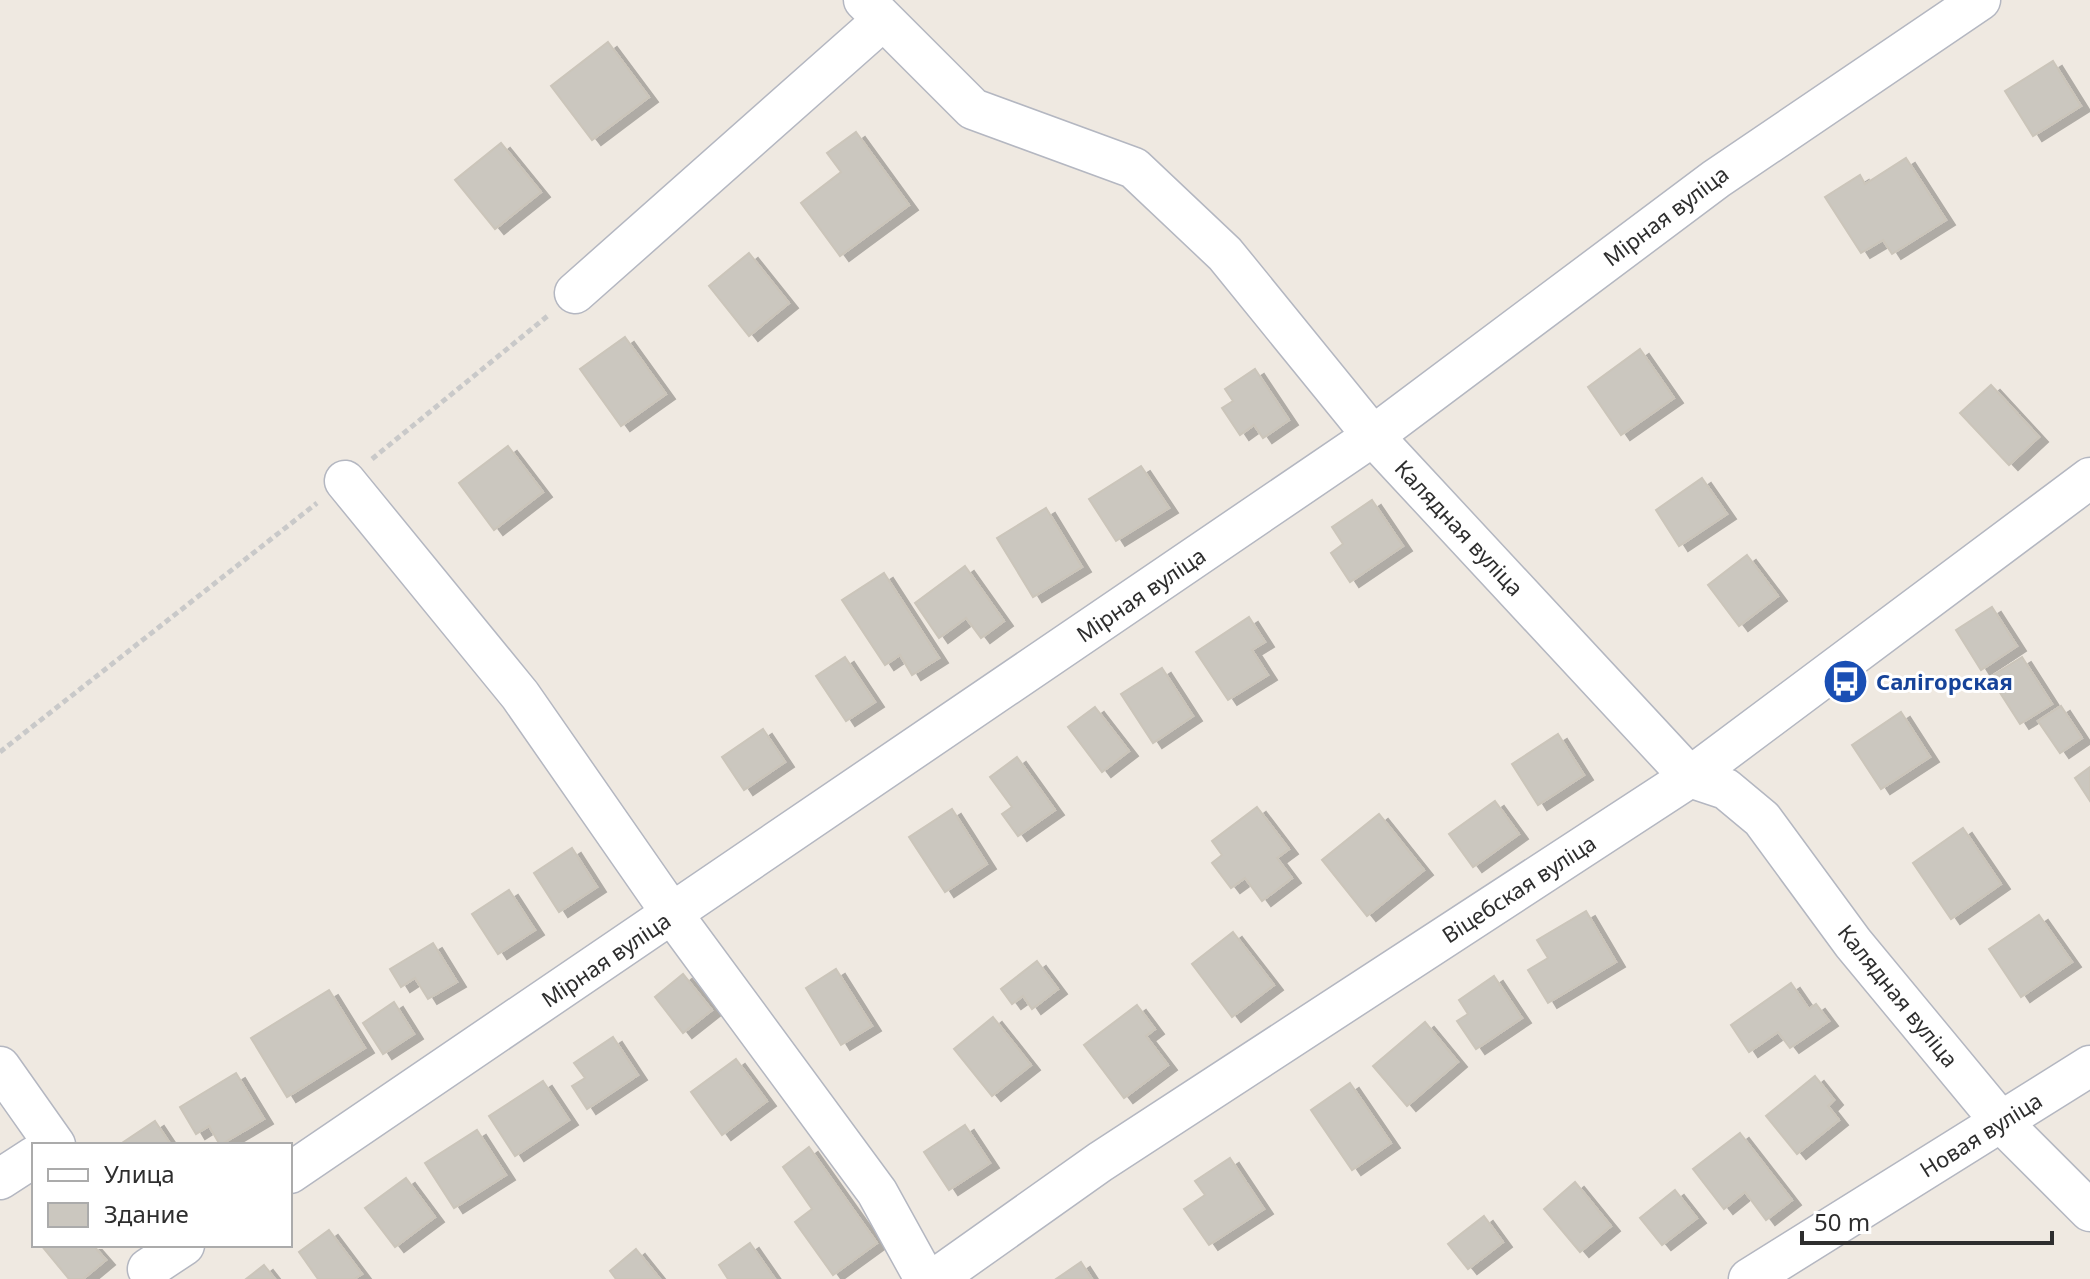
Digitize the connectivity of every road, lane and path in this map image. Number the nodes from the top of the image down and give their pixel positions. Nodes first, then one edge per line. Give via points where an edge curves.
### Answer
1 (1980, 0) edge
2 (873, 11) edge
3 (575, 293) joint
4 (1373, 436) junction
5 (2090, 478) edge
6 (345, 481) junction
7 (0, 752) edge
8 (1690, 777) junction
9 (673, 915) junction
10 (2090, 1066) edge
11 (0, 1067) edge
12 (2002, 1123) junction
13 (53, 1143) edge
14 (32, 1158) edge
15 (292, 1172) edge
16 (0, 1179) edge
17 (2090, 1211) edge
18 (180, 1247) edge
19 (145, 1264) edge
20 (925, 1279) edge
21 (935, 1279) edge
22 (1749, 1279) edge

1 - 4 street, Мірная вуліца via 1716,179
2 - 3 street
2 - 4 street, Калядная вуліца via 973,109 1134,168 1225,254
3 - 6 path
4 - 8 street, Калядная вуліца
4 - 9 street, Мірная вуліца
5 - 8 street, Віцебская вуліца
6 - 7 path
6 - 9 street via 520,695
8 - 12 street, Калядная вуліца via 1726,789 1762,819 1853,943
8 - 21 street, Віцебская вуліца via 1100,1162
9 - 15 street, Мірная вуліца
9 - 20 street via 877,1192
10 - 12 street, Новая вуліца
11 - 13 street
12 - 17 street, Калядная вуліца
12 - 22 street, Новая вуліца
14 - 16 street
18 - 19 street

